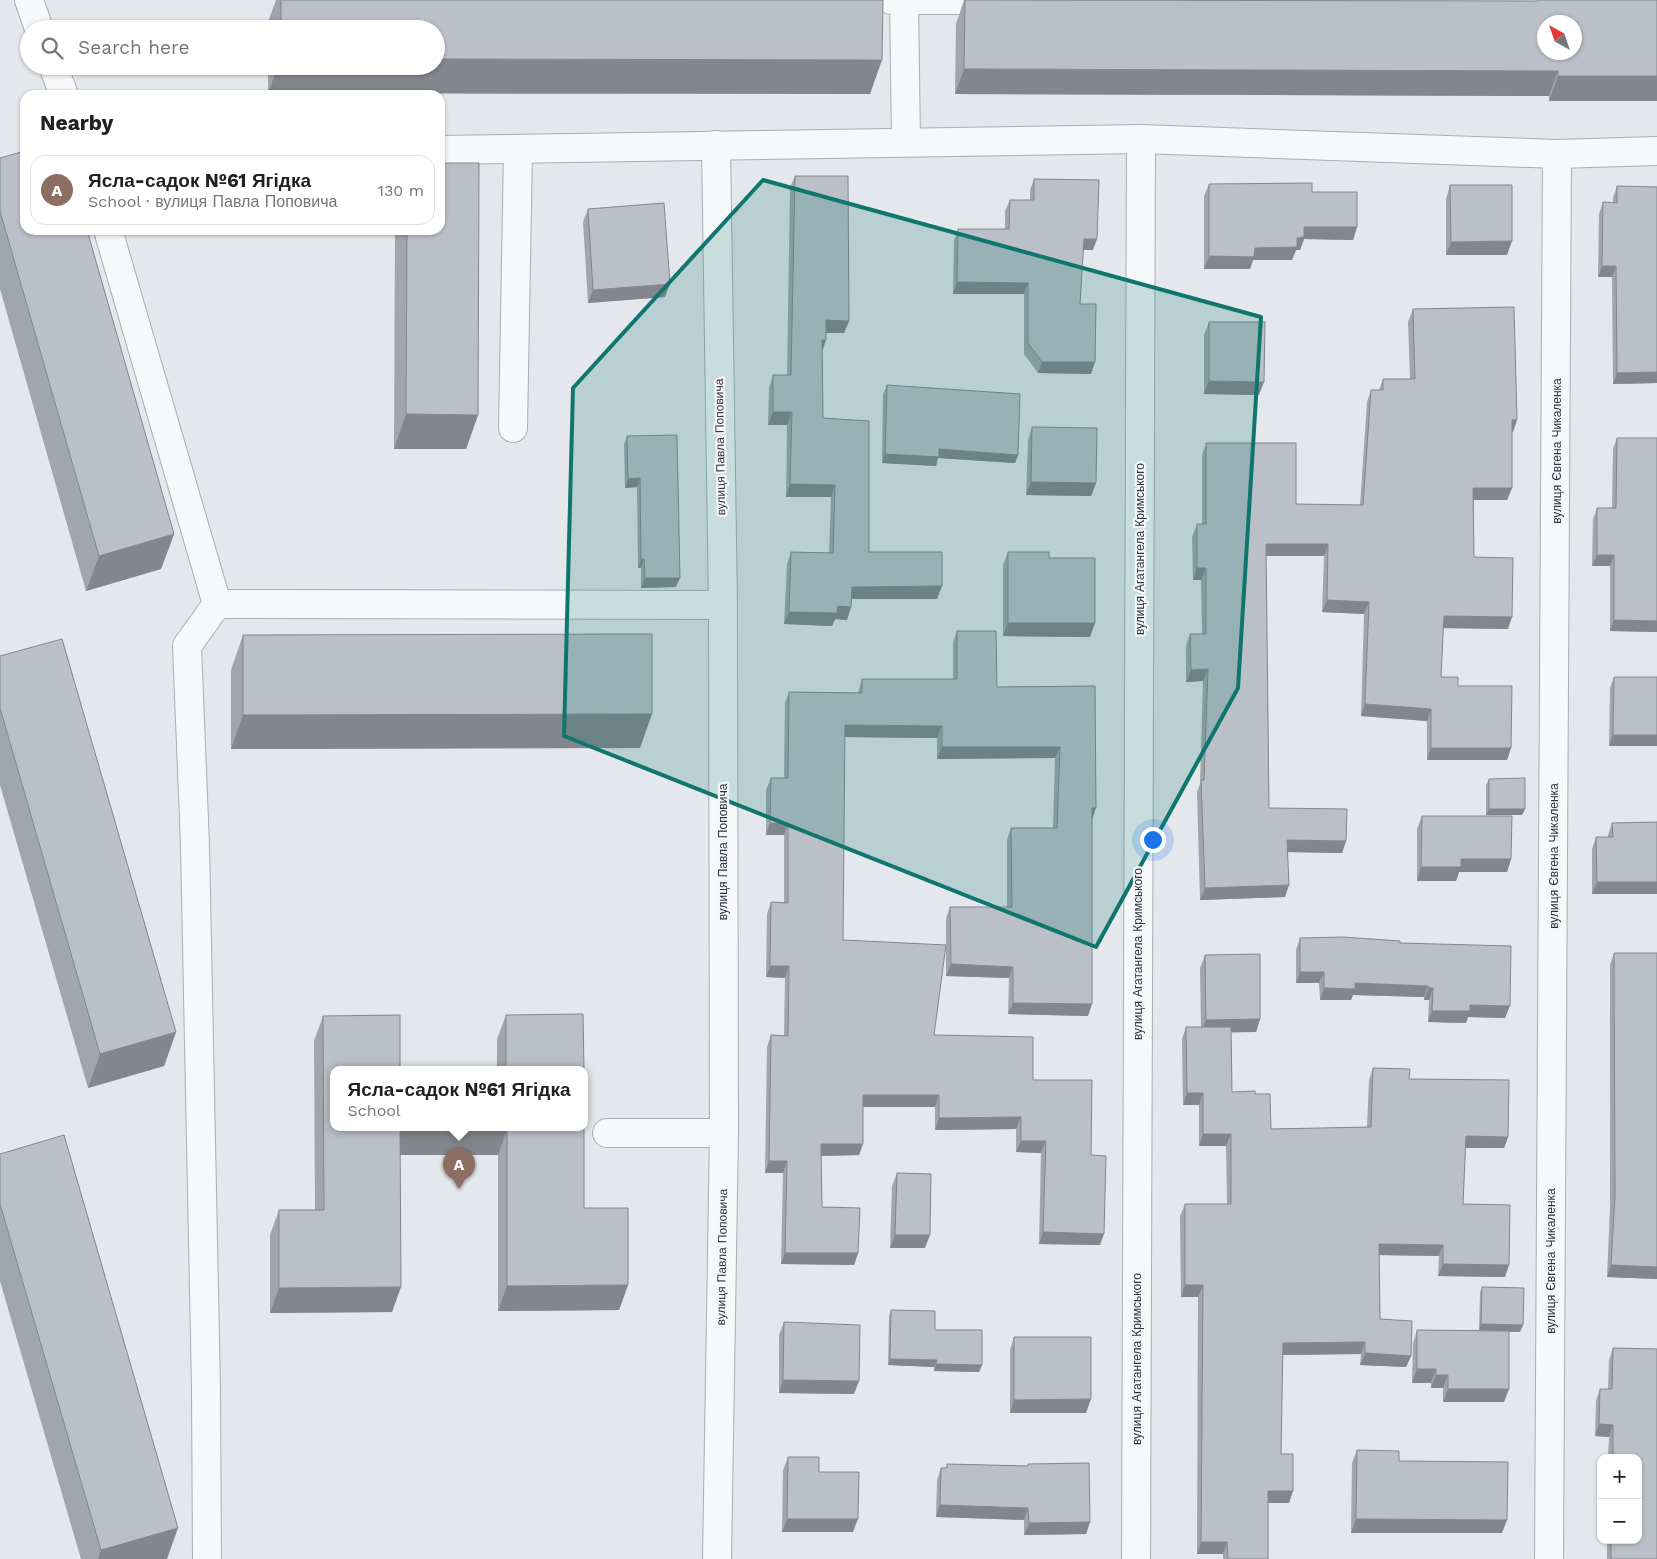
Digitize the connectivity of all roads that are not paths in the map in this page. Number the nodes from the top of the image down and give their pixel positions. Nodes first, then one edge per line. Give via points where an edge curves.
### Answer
1 (28, 0) edge
2 (891, 0) edge
3 (904, 0) edge
4 (1024, 0) edge
5 (36, 20) edge
6 (56, 75) edge
7 (62, 90) edge
8 (1141, 139) junction
9 (906, 142) junction
10 (716, 145) junction
11 (445, 150) edge
12 (518, 150) junction
13 (1657, 151) edge
14 (1558, 154) junction
15 (109, 235) edge
16 (513, 428) dead end
17 (217, 604) junction
18 (723, 605) junction
19 (607, 1133) dead end
20 (724, 1133) junction
21 (207, 1559) edge
22 (717, 1559) edge
23 (1136, 1559) edge
24 (1549, 1559) edge

1 - 5 street
2 - 3 street
3 - 4 street
3 - 9 street
6 - 7 street
8 - 9 street
8 - 14 street
8 - 23 street, вулиця Агатангела Кримського
9 - 10 street
10 - 12 street
10 - 18 street, вулиця Павла Поповича
11 - 12 street
12 - 16 street
13 - 14 street
14 - 24 street, вулиця Євгена Чикаленка
15 - 17 street
17 - 18 street
17 - 21 street via 187,646 195,865
18 - 20 street, вулиця Павла Поповича
19 - 20 street
20 - 22 street, вулиця Павла Поповича

